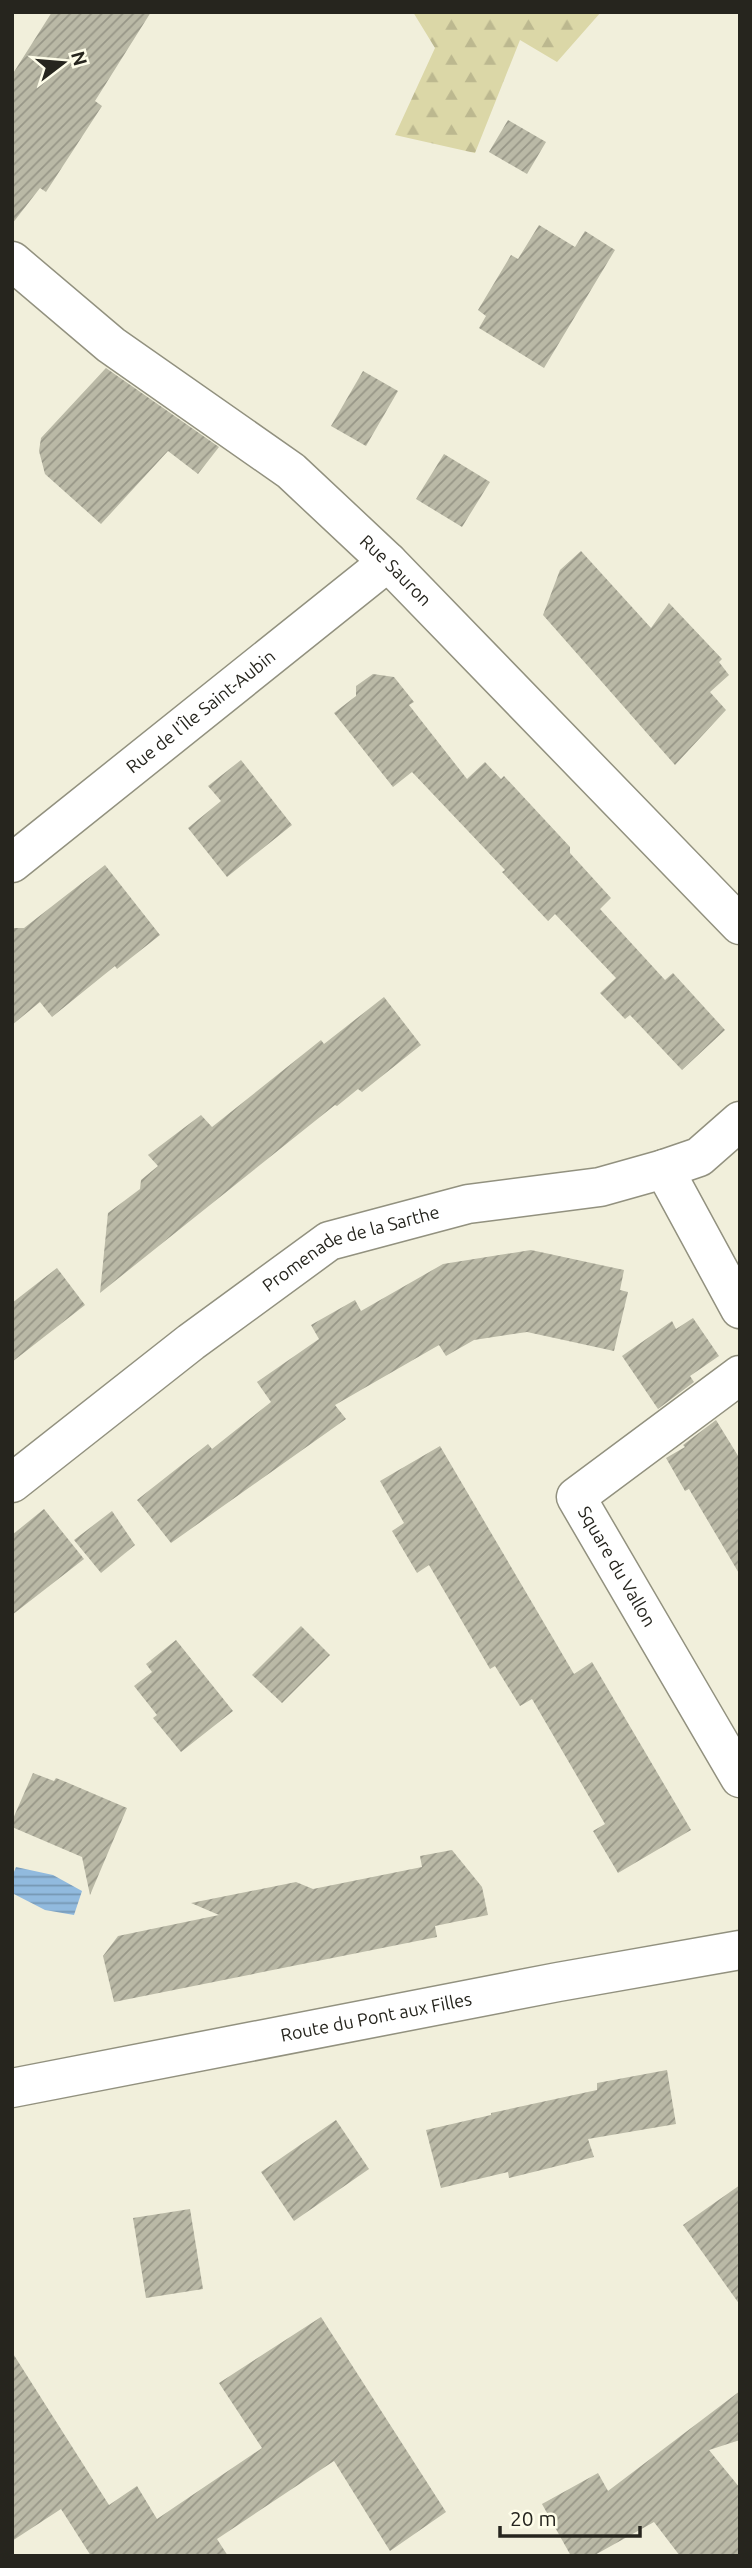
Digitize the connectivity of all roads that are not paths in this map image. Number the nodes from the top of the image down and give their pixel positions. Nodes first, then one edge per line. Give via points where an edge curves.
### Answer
1 (12, 261) edge
2 (388, 562) junction
3 (12, 863) edge
4 (740, 925) edge
5 (740, 1121) edge
6 (664, 1169) junction
7 (740, 1309) edge
8 (740, 1375) edge
9 (12, 1483) edge
10 (740, 1779) edge
11 (740, 1950) edge
12 (12, 2088) edge

1 - 2 street, Rue Sauron via 111,345 291,471
2 - 3 street, Rue de l'Île Saint-Aubin
2 - 4 street, Rue Sauron
5 - 6 street, Promenade de la Sarthe via 699,1157
6 - 7 street
6 - 9 street, Promenade de la Sarthe via 600,1187 468,1204 329,1241
8 - 10 street, Square du Vallon via 576,1497
11 - 12 street, Route du Pont aux Filles

